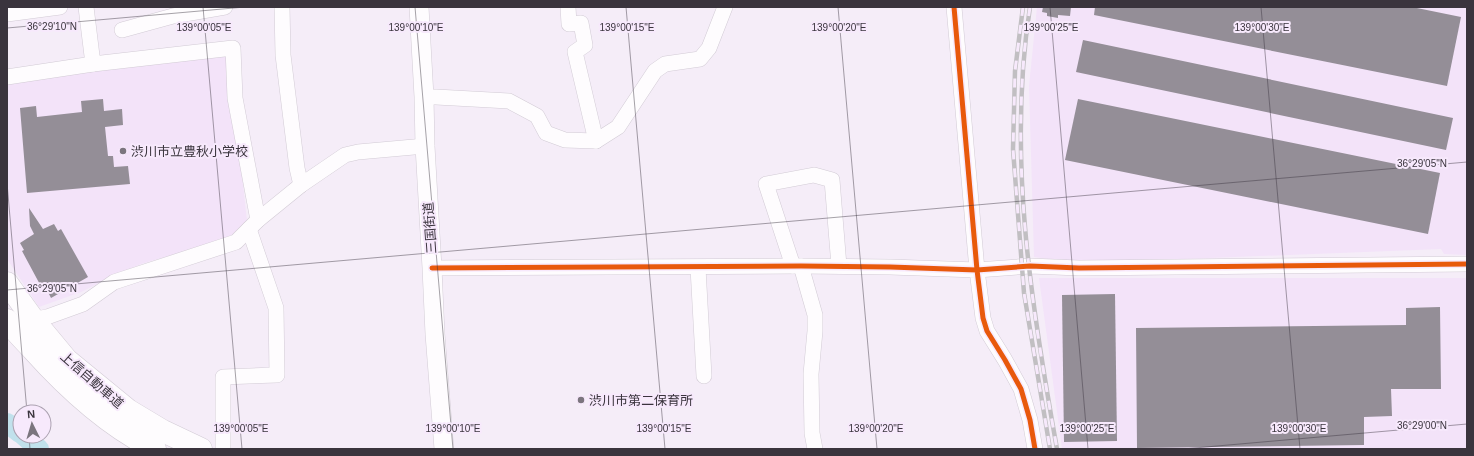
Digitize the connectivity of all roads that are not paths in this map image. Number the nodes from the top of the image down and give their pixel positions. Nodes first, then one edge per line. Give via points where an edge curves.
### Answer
1 (60, 7) edge
2 (86, 7) edge
3 (225, 7) edge
4 (282, 7) edge
5 (419, 7) edge
6 (568, 7) edge
7 (725, 7) edge
8 (954, 7) edge
9 (7, 14) edge
10 (122, 30) dead end
11 (93, 64) junction
12 (7, 77) edge
13 (424, 97) junction
14 (596, 141) junction
15 (424, 146) junction
16 (301, 185) junction
17 (253, 225) junction
18 (1467, 264) edge
19 (797, 266) junction
20 (839, 266) junction
21 (432, 268) junction
22 (698, 268) junction
23 (977, 270) junction
24 (7, 283) edge
25 (33, 319) junction
26 (8, 323) edge
27 (704, 376) dead end
28 (155, 449) edge
29 (201, 449) edge
30 (223, 449) edge
31 (444, 449) edge
32 (815, 449) edge
33 (1035, 449) edge

1 - 9 street
2 - 11 street
3 - 10 street via 173,16
4 - 16 street via 283,55
5 - 13 main road, 三国街道
6 - 14 street via 569,24 581,23 585,45 575,52
7 - 14 street via 709,48 700,59 665,64 655,71 618,127
8 - 23 street
11 - 12 street
11 - 17 street via 233,48 235,98
13 - 14 street via 509,101 537,116 546,132 565,140
13 - 15 main road, 三国街道
15 - 16 street via 345,155
15 - 21 main road, 三国街道
16 - 17 street
17 - 25 street via 236,242 114,282 83,304 47,317
17 - 30 street via 276,308 277,375 223,377
18 - 23 street via 1079,268 1030,266
19 - 20 street
19 - 20 street via 766,184 814,175 832,180
19 - 22 street
19 - 32 street via 815,315 811,374 812,433
20 - 23 street
21 - 22 street
21 - 31 main road, 三国街道
22 - 27 street
23 - 33 street via 987,331 1021,389
24 - 25 highway, 上信自動車道
25 - 26 street
25 - 29 highway, 上信自動車道 via 67,360 99,388 128,410
26 - 28 highway, 上信自動車道 via 55,375 86,403 119,428

